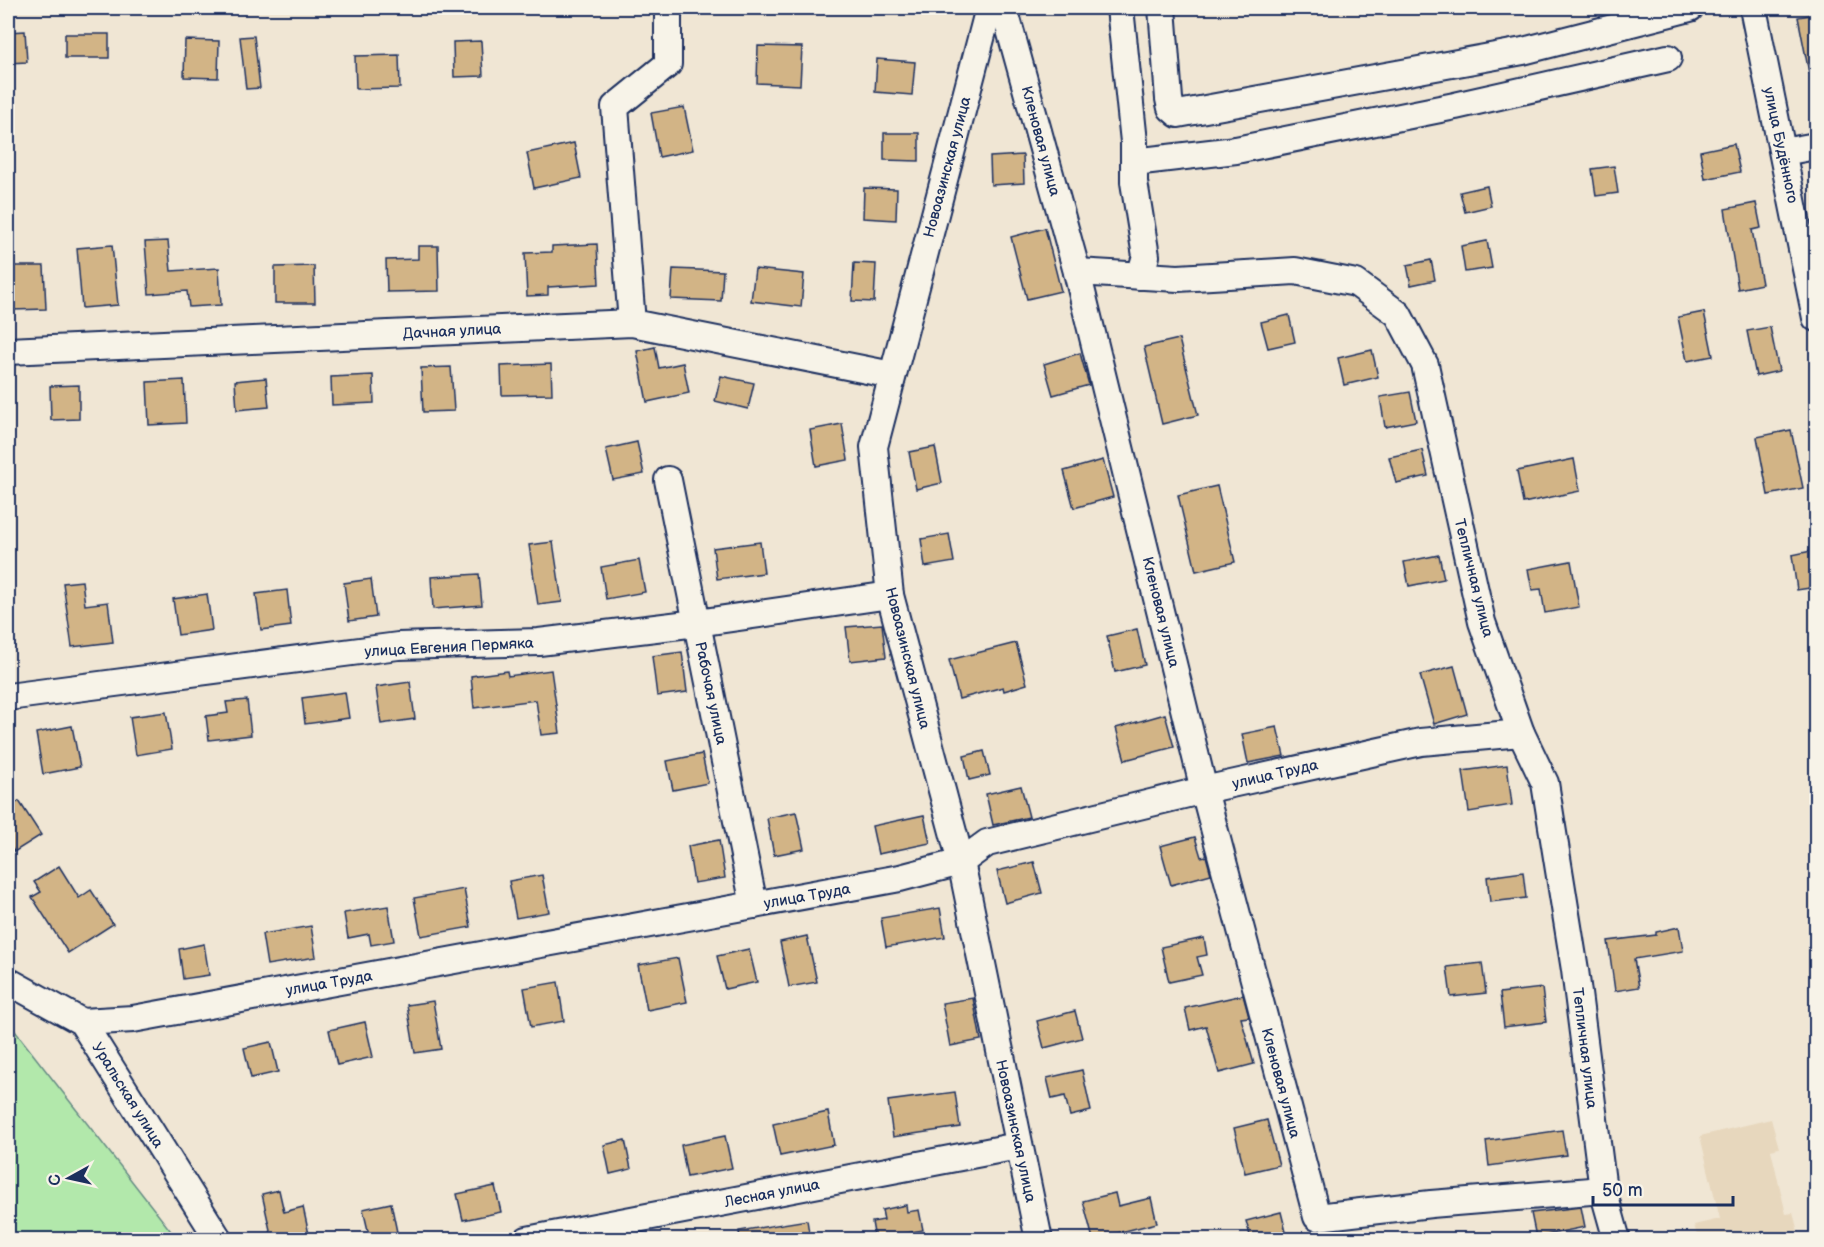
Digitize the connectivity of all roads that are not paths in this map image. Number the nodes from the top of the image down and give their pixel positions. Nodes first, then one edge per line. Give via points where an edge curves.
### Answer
1 (668, 8) edge
2 (989, 8) edge
3 (1004, 8) edge
4 (1120, 8) edge
5 (1162, 8) edge
6 (1690, 8) edge
7 (1753, 8) edge
8 (1668, 58) dead end
9 (1816, 146) edge
10 (1783, 152) junction
11 (1134, 162) junction
12 (1811, 267) edge
13 (1077, 272) junction
14 (1140, 276) junction
15 (1816, 318) edge
16 (632, 322) junction
17 (8, 351) edge
18 (892, 375) junction
19 (668, 480) dead end
20 (890, 595) junction
21 (697, 624) junction
22 (8, 697) edge
23 (1521, 733) junction
24 (1204, 790) junction
25 (961, 862) junction
26 (754, 905) junction
27 (8, 981) edge
28 (82, 1022) junction
29 (1018, 1146) junction
30 (1603, 1190) junction
31 (219, 1239) edge
32 (526, 1239) edge
33 (1039, 1239) edge
34 (1617, 1239) edge

1 - 16 street via 668,64 615,107
2 - 18 street, Новоазинская улица
3 - 13 street, Кленовая улица
4 - 11 street
5 - 6 street via 1169,99 1178,114 1523,51
7 - 10 street, улица Будённого
8 - 11 street via 1236,150
9 - 10 street
10 - 12 street, улица Будённого
11 - 14 street via 1146,256
12 - 15 street, улица Будённого
13 - 14 street, Тепличная улица
13 - 24 street, Кленовая улица
14 - 23 street, Тепличная улица via 1178,278 1294,271 1356,283 1398,314 1425,365 1482,622
16 - 17 street, Дачная улица
16 - 18 street, Дачная улица
18 - 20 street, Новоазинская улица via 874,447
19 - 21 street, Рабочая улица
20 - 21 street, улица Евгения Пермяка
20 - 25 street, Новоазинская улица
21 - 22 street, улица Евгения Пермяка via 539,642 398,646
21 - 26 street, Рабочая улица
23 - 24 street, улица Труда via 1421,742
23 - 30 street, Тепличная улица via 1545,783 1575,970
24 - 25 street, улица Труда via 987,843
24 - 30 street, Кленовая улица via 1317,1217
25 - 26 street, улица Труда via 900,878
25 - 29 street, Новоазинская улица
26 - 28 street, улица Труда via 133,1019
27 - 28 street, Уральская улица
28 - 31 street, Уральская улица
29 - 32 street, Лесная улица
29 - 33 street, Новоазинская улица
30 - 34 street, Тепличная улица

